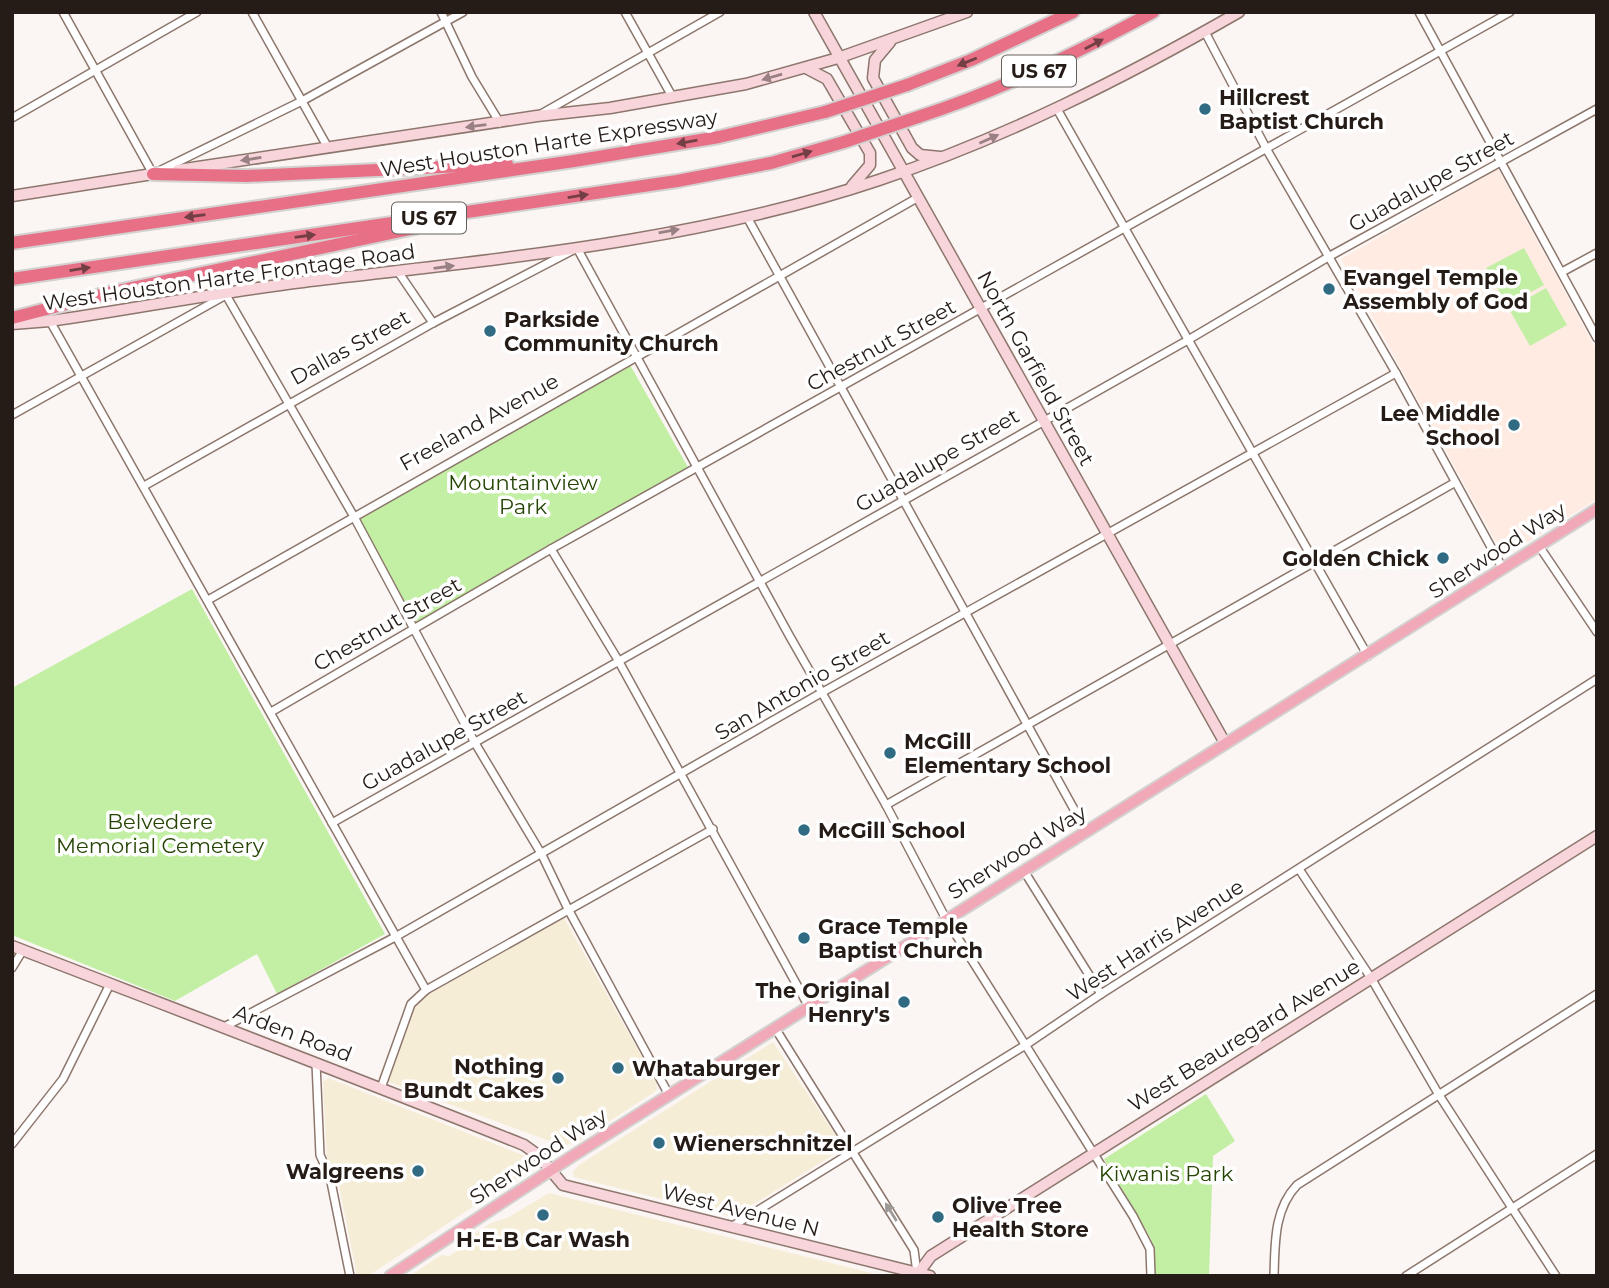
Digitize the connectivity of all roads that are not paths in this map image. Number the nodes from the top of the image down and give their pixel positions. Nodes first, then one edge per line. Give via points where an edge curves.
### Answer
1 (63, 12) edge
2 (197, 12) edge
3 (252, 12) edge
4 (441, 12) edge
5 (463, 12) edge
6 (625, 12) edge
7 (720, 12) edge
8 (814, 12) edge
9 (967, 12) edge
10 (1073, 12) edge
11 (1153, 12) edge
12 (1240, 12) edge
13 (1419, 12) edge
14 (1510, 12) edge
15 (447, 22) junction
16 (1205, 32) junction
17 (891, 41) junction
18 (647, 52) junction
19 (1441, 52) junction
20 (838, 58) junction
21 (96, 68) junction
22 (806, 68) junction
23 (673, 99) junction
24 (302, 101) junction
25 (1057, 109) junction
26 (1597, 109) edge
27 (537, 116) junction
28 (12, 118) edge
29 (500, 123) junction
30 (327, 146) junction
31 (1267, 150) junction
32 (947, 157) junction
33 (574, 161) junction
34 (1503, 162) junction
35 (902, 172) junction
36 (153, 174) junction
37 (849, 189) junction
38 (12, 197) edge
39 (917, 198) junction
40 (555, 200) junction
41 (747, 217) junction
42 (1125, 228) junction
43 (12, 243) edge
44 (577, 248) junction
45 (1597, 253) edge
46 (1330, 256) junction
47 (1562, 272) junction
48 (399, 273) junction
49 (778, 276) junction
50 (12, 279) edge
51 (226, 295) junction
52 (980, 310) junction
53 (12, 318) edge
54 (50, 321) junction
55 (433, 323) junction
56 (12, 324) edge
57 (1597, 338) edge
58 (1188, 340) junction
59 (635, 356) junction
60 (1396, 373) junction
61 (79, 376) junction
62 (842, 387) junction
63 (289, 403) junction
64 (12, 415) edge
65 (1043, 420) junction
66 (1253, 454) junction
67 (697, 469) junction
68 (1454, 483) junction
69 (144, 486) junction
70 (905, 499) junction
71 (1597, 509) edge
72 (353, 515) junction
73 (1108, 536) junction
74 (1539, 546) junction
75 (551, 549) junction
76 (1314, 561) junction
77 (1503, 569) junction
78 (760, 582) junction
79 (208, 600) junction
80 (967, 613) junction
81 (414, 628) junction
82 (1597, 632) edge
83 (1170, 646) junction
84 (1368, 656) junction
85 (618, 660) junction
86 (1597, 679) edge
87 (821, 693) junction
88 (271, 712) junction
89 (1029, 726) junction
90 (475, 743) junction
91 (1225, 743) junction
92 (680, 775) junction
93 (886, 805) junction
94 (332, 823) junction
95 (713, 829) junction
96 (1086, 831) junction
97 (1597, 836) edge
98 (542, 855) junction
99 (1299, 869) junction
100 (1024, 871) junction
101 (568, 909) junction
102 (946, 919) junction
103 (397, 936) junction
104 (12, 946) edge
105 (23, 950) junction
106 (12, 968) edge
107 (1371, 978) junction
108 (109, 986) junction
109 (426, 990) junction
110 (1101, 994) junction
111 (1597, 994) edge
112 (809, 1007) junction
113 (224, 1027) junction
114 (775, 1028) junction
115 (1024, 1046) junction
116 (316, 1063) junction
117 (381, 1088) junction
118 (669, 1095) junction
119 (1439, 1095) junction
120 (12, 1144) edge
121 (852, 1149) junction
122 (1093, 1153) junction
123 (1597, 1154) edge
124 (550, 1171) junction
125 (1513, 1208) junction
126 (731, 1227) junction
127 (917, 1274) edge
128 (351, 1276) edge
129 (390, 1276) edge
130 (930, 1276) edge
131 (1152, 1276) edge
132 (1274, 1276) edge
133 (1406, 1276) edge
134 (1556, 1276) edge

1 - 21 street
2 - 21 street
3 - 24 street
4 - 15 street
5 - 15 street
6 - 18 street
7 - 18 street
8 - 20 main road, North Garfield Street
9 - 17 main road
10 -> 33 highway, West Houston Harte Expressway / US 67, bridge via 971,60 825,112 719,137
40 -> 11 highway, US 67, bridge via 771,163 844,142 975,99 1067,59
12 - 16 main road
13 - 19 street
14 - 19 street, Chestnut Street
15 - 24 street
15 - 29 street
16 - 25 main road
16 - 31 street
17 - 20 main road
17 - 32 main road via 875,60 873,78 912,148 920,155
18 - 23 street
18 - 27 street
19 - 31 street, Chestnut Street
19 - 34 street
20 - 22 main road
20 - 35 main road, North Garfield Street
21 - 28 street
21 - 36 street
22 -> 23 main road
22 - 37 main road via 827,79 870,153 870,165
23 - 27 main road
24 - 30 street
24 - 36 street
32 -> 25 main road
25 - 42 street
26 - 34 street, Guadalupe Street
27 - 29 main road
29 -> 30 main road
30 -> 36 main road
31 - 42 street, Chestnut Street
31 - 46 street
32 - 35 main road
33 - 36 highway via 247,176
33 -> 43 highway, West Houston Harte Expressway / US 67
34 - 46 street, Guadalupe Street
34 - 47 street
35 - 37 main road, West Houston Harte Frontage Road
35 - 39 main road, North Garfield Street
36 - 38 main road
37 - 41 main road, West Houston Harte Frontage Road
39 - 49 street, Freeland Avenue
39 - 52 main road, North Garfield Street
50 -> 40 highway, US 67
40 - 53 highway
44 -> 41 main road, West Houston Harte Frontage Road
41 - 49 street
42 - 52 street, Chestnut Street
42 - 58 street
48 -> 44 main road, West Houston Harte Frontage Road
44 - 55 street, Dallas Street
44 - 59 street
45 - 47 street
46 - 58 street, Guadalupe Street
46 - 60 street
47 - 57 street
48 - 51 main road, West Houston Harte Frontage Road
48 - 55 street
49 - 59 street, Freeland Avenue
49 - 62 street
51 - 54 main road, West Houston Harte Frontage Road
51 - 61 street
51 - 63 street
52 - 62 street, Chestnut Street
52 - 65 main road, North Garfield Street
54 - 56 main road, West Houston Harte Frontage Road
54 - 61 street
55 - 63 street, Dallas Street
58 - 65 street, Guadalupe Street
58 - 66 street
59 - 67 street
59 - 72 street, Freeland Avenue
60 - 66 street, San Antonio Street
60 - 68 street
61 - 64 street
61 - 69 street
62 - 67 street, Chestnut Street
62 - 70 street
63 - 69 street, Dallas Street
63 - 72 street
65 - 70 street, Guadalupe Street
65 - 73 main road, North Garfield Street
66 - 73 street, San Antonio Street
66 - 76 street
67 - 75 street, Chestnut Street
67 - 78 street
68 - 76 street
68 - 77 street
69 - 79 street
70 - 78 street, Guadalupe Street
70 - 80 street
71 - 74 main road, Sherwood Way
72 - 79 street, Freeland Avenue
72 - 81 street
73 - 80 street, San Antonio Street
73 - 83 main road, North Garfield Street
74 - 77 main road, Sherwood Way
74 - 82 street
75 - 81 street, Chestnut Street
75 - 85 street
76 - 83 street
76 - 84 street
77 - 84 main road, Sherwood Way
78 - 85 street, Guadalupe Street
78 - 87 street
79 - 88 street
80 - 87 street, San Antonio Street
80 - 89 street
81 - 88 street, Chestnut Street
81 - 90 street
83 - 89 street
83 - 91 main road, North Garfield Street
84 - 91 main road, Sherwood Way
85 - 90 street, Guadalupe Street
85 - 92 street
86 - 99 street, West Harris Avenue
87 - 92 street, San Antonio Street
87 - 93 street
88 - 94 street
89 - 93 street
89 - 96 street
90 - 94 street, Guadalupe Street
90 - 98 street
91 - 96 main road, Sherwood Way
92 - 95 street
92 - 98 street, San Antonio Street
93 - 102 street
94 - 103 street
95 - 101 street
95 - 112 street
96 - 100 main road, Sherwood Way
97 - 107 main road, West Beauregard Avenue
98 - 101 street
98 - 103 street, San Antonio Street
99 - 107 street
99 - 110 street, West Harris Avenue
100 - 102 main road, Sherwood Way
100 - 110 street
101 - 109 street
101 - 118 street
102 - 112 main road, Sherwood Way
102 - 115 street
103 - 109 street
103 - 113 street, San Antonio Street
104 - 105 main road, Arden Road
105 - 106 street
105 - 108 main road, Arden Road
107 - 119 street
107 - 122 main road, West Beauregard Avenue
108 - 113 main road, Arden Road
108 - 120 street via 63,1079
109 - 117 street via 411,1004
110 - 115 street, West Harris Avenue
111 - 119 street
112 - 114 main road, Sherwood Way
113 - 116 main road, Arden Road
114 - 118 main road, Sherwood Way
114 - 121 street
115 - 121 street, West Harris Avenue
115 - 122 street
116 - 117 main road, Arden Road
116 - 128 street via 320,1155 330,1177
117 - 124 main road, Arden Road via 524,1145
118 - 124 main road, Sherwood Way
119 - 125 street
119 - 132 street via 1297,1185 1283,1199
121 - 126 street, West Harris Avenue
127 -> 121 street via 914,1250
122 - 127 main road, West Beauregard Avenue via 932,1256
122 - 131 street via 1150,1249
123 - 125 street
124 - 126 main road, West Avenue N via 563,1185
124 - 129 main road, Sherwood Way
125 - 133 street
125 - 134 street
126 - 127 main road, West Avenue N
127 - 130 main road, West Avenue N

